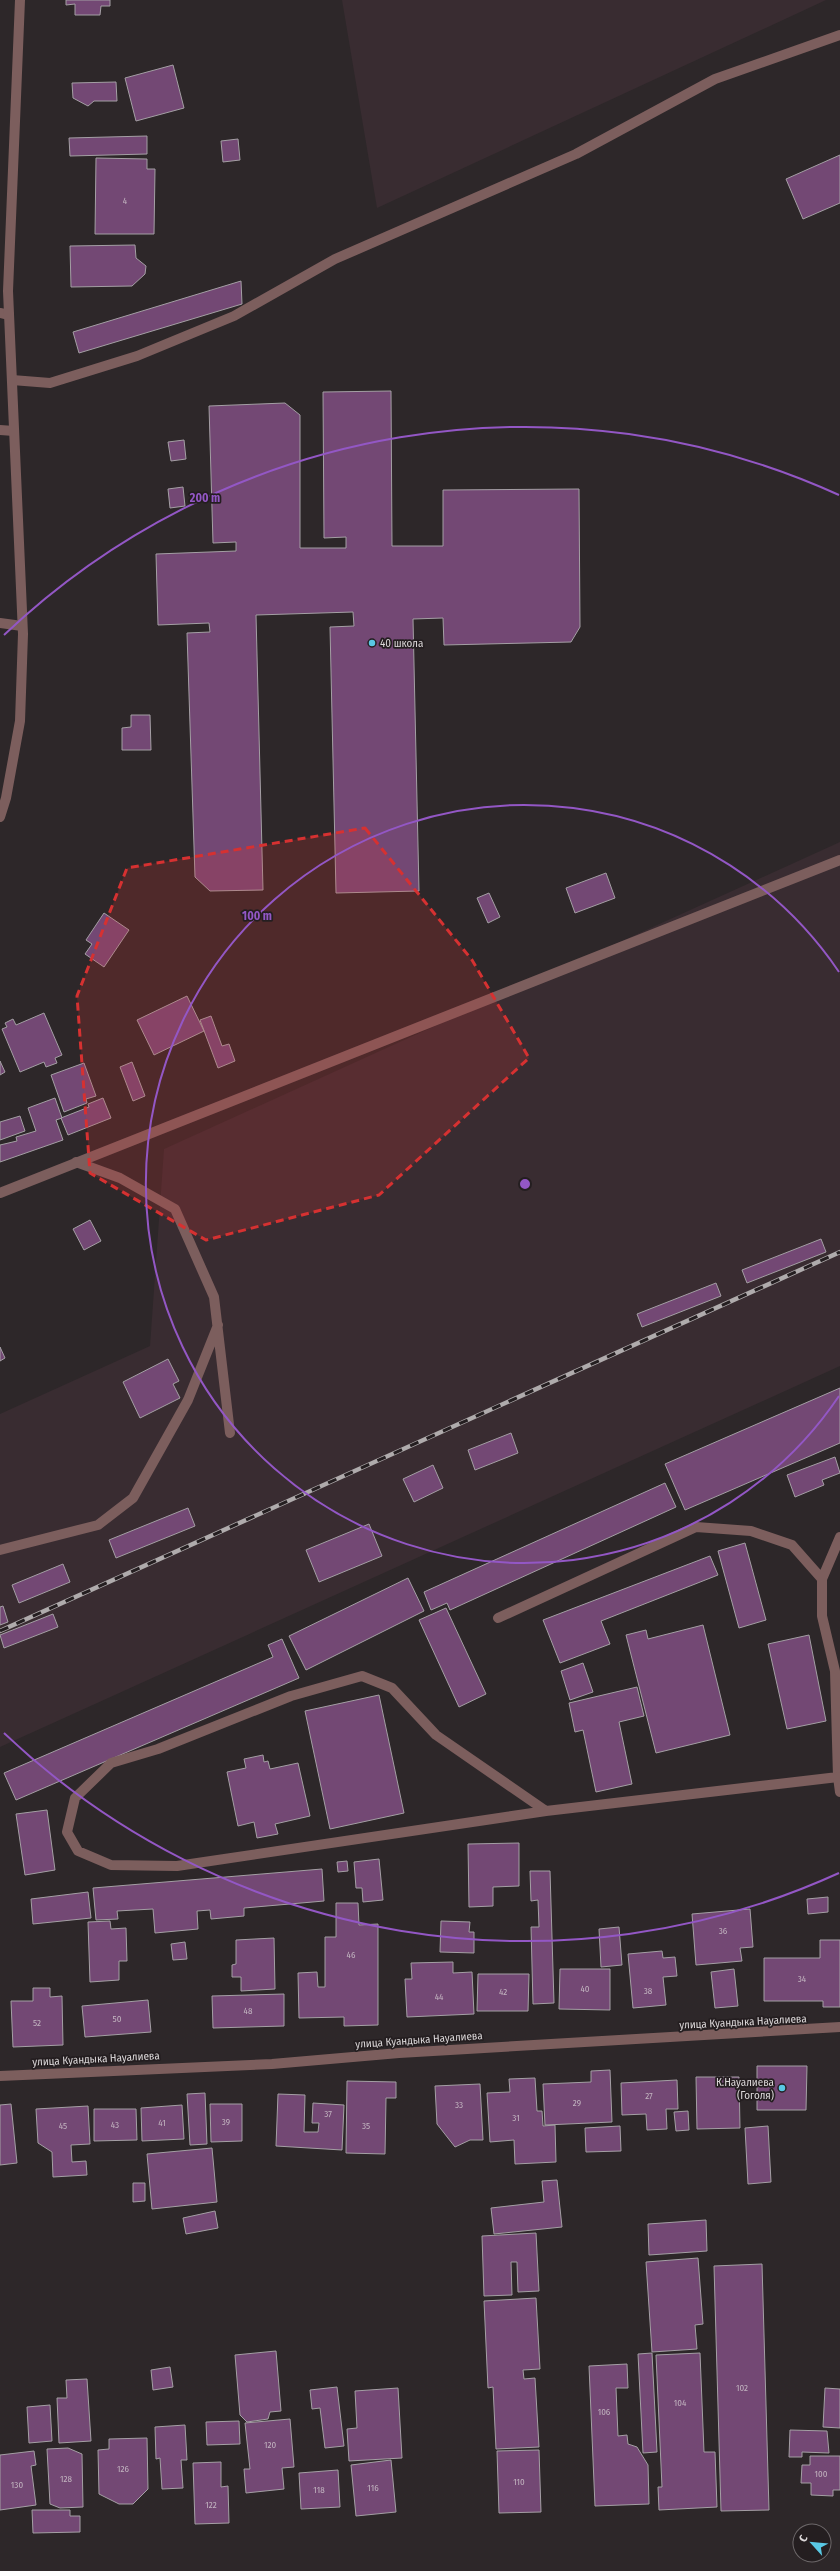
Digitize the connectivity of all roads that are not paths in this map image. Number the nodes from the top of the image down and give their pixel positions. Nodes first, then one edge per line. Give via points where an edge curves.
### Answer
1 (20, 0) edge
2 (840, 35) edge
3 (5, 314) edge
4 (12, 380) junction
5 (0, 430) edge
6 (14, 431) junction
7 (0, 623) edge
8 (22, 626) junction
9 (0, 817) edge
10 (840, 860) edge
11 (76, 1162) junction
12 (0, 1193) edge
13 (218, 1326) junction
14 (230, 1433) dead end
15 (840, 1537) edge
16 (0, 1550) edge
17 (822, 1579) junction
18 (498, 1618) dead end
19 (838, 1777) junction
20 (840, 1792) edge
21 (546, 1811) junction
22 (840, 2027) edge
23 (0, 2076) edge

1 - 3 street
2 - 4 street via 715,78 576,154 335,259 234,316 136,356 50,383
3 - 4 street
4 - 6 street
5 - 6 street
6 - 8 street
7 - 8 street
8 - 9 street via 20,721
10 - 11 street
11 - 12 street
11 - 13 street via 120,1178 175,1209 214,1297
13 - 14 street
13 - 16 street via 188,1400 132,1498 98,1525
15 - 17 street
17 - 18 street via 792,1545 751,1531 696,1527
17 - 19 street via 822,1616 835,1671
19 - 20 street
19 - 21 street
21 - 21 street via 177,1866 111,1865 78,1851 67,1832 75,1798 111,1763 158,1749 292,1696 362,1676 392,1688 436,1735 509,1788
22 - 23 street, улица Куандыка Науалиева via 399,2053 272,2064

